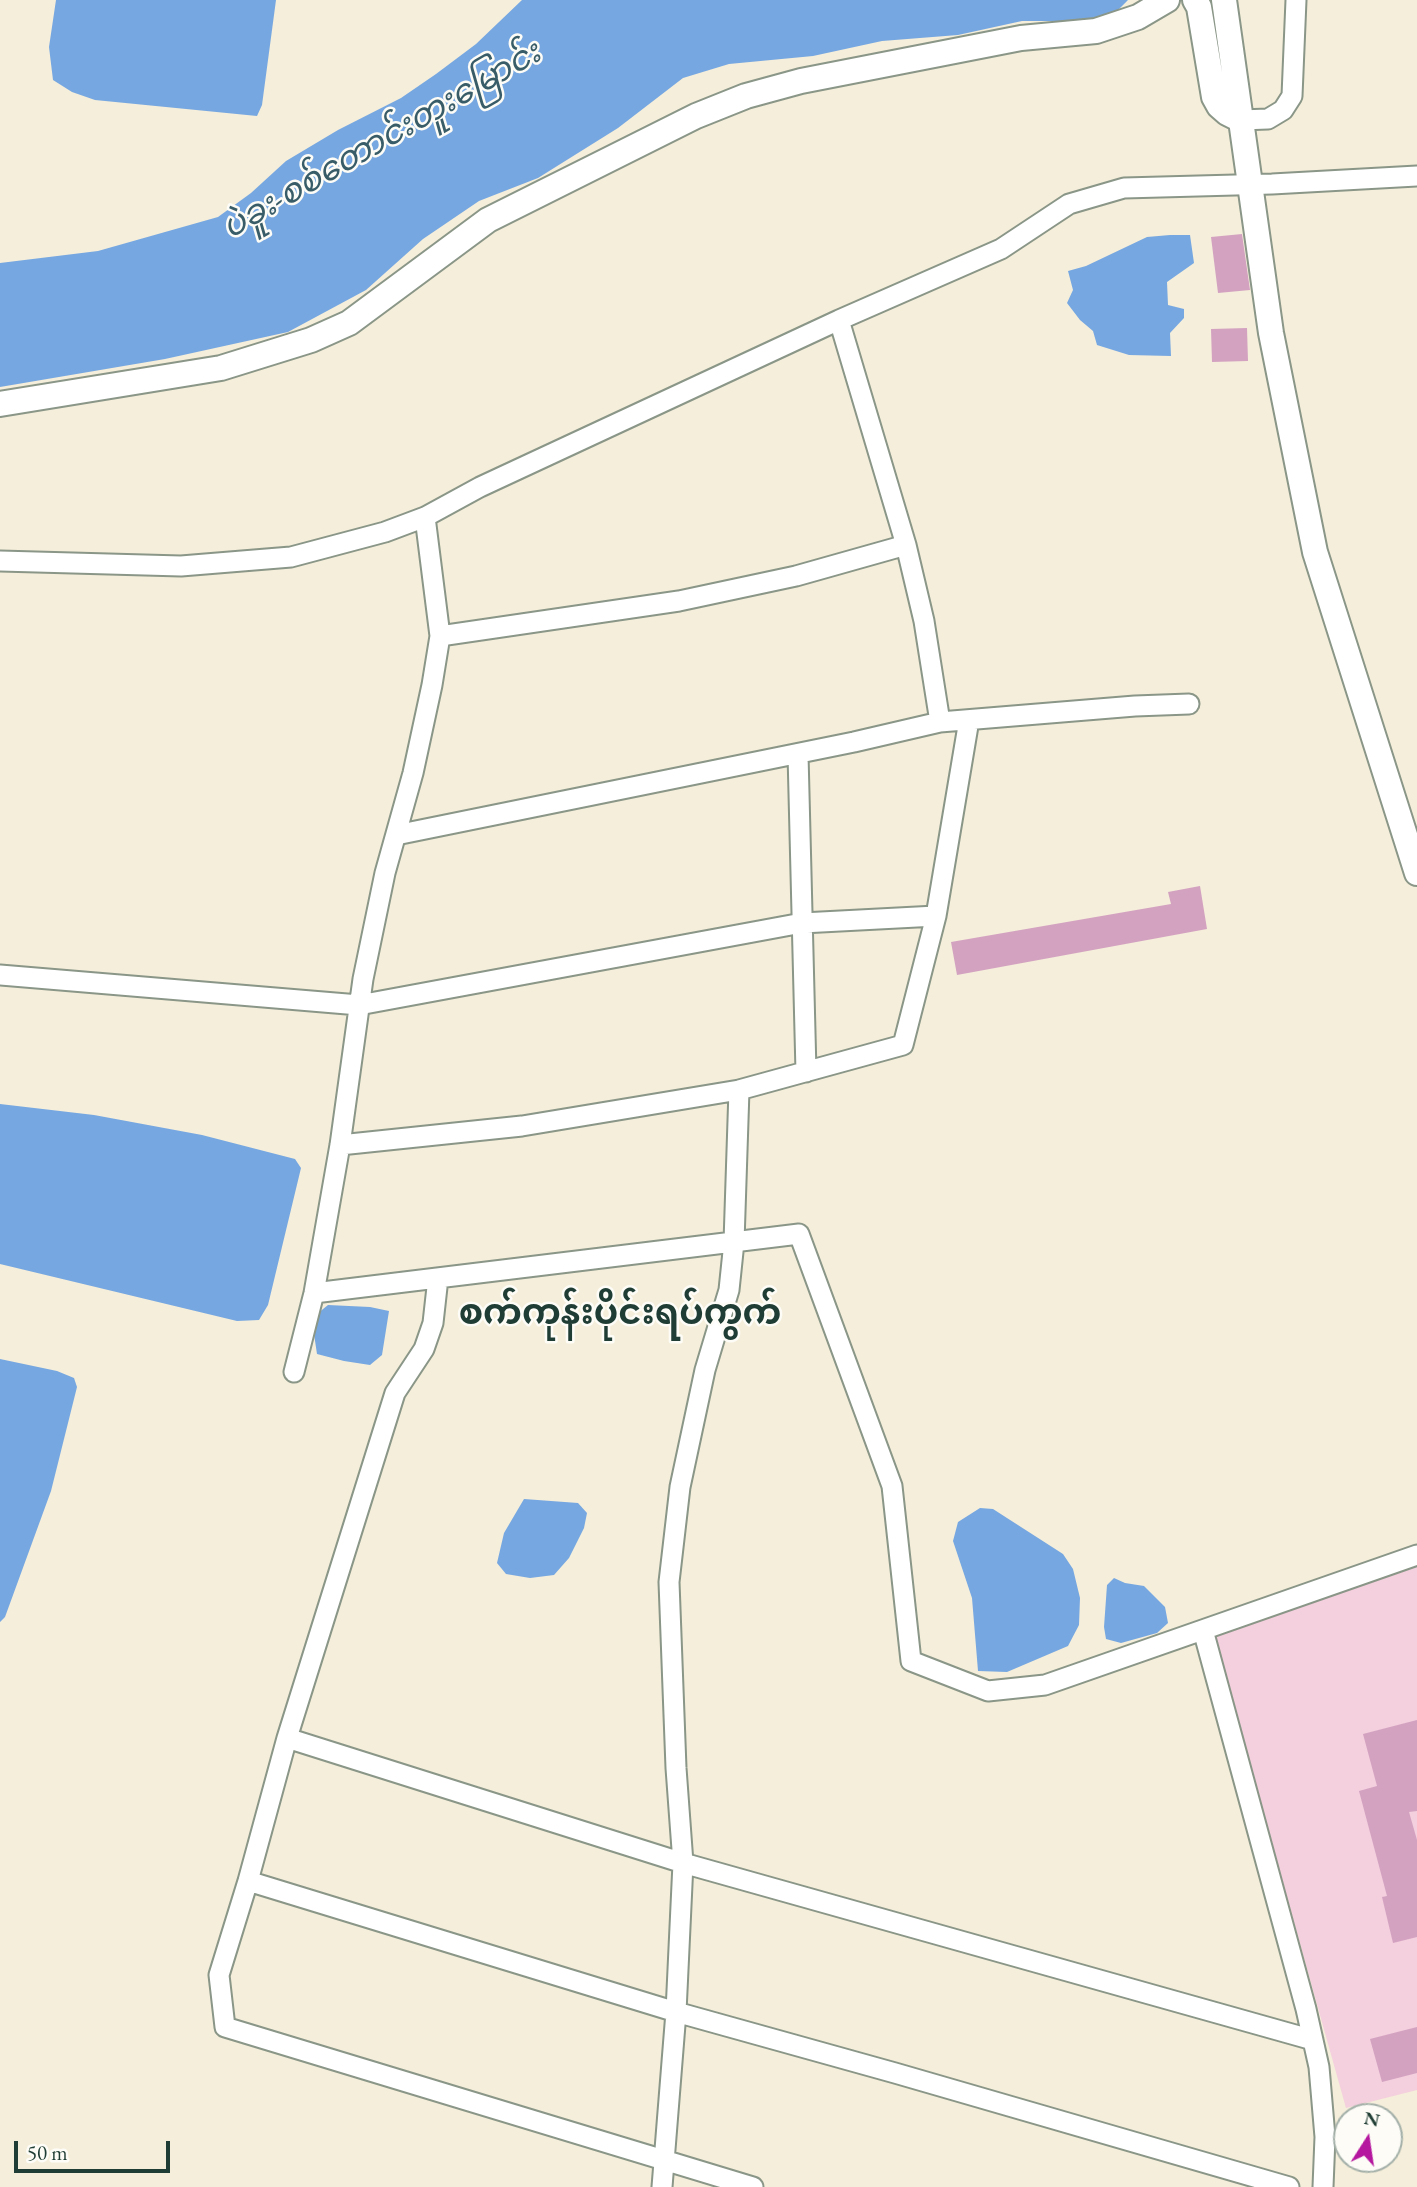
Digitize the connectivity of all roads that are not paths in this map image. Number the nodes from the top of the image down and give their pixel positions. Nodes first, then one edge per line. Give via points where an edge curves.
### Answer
1 (1167, 0) edge
2 (1195, 0) edge
3 (1224, 0) edge
4 (1296, 0) edge
5 (1241, 120) junction
6 (1417, 176) edge
7 (1250, 183) junction
8 (839, 320) junction
9 (0, 404) edge
10 (425, 517) junction
11 (906, 545) junction
12 (0, 561) edge
13 (440, 636) junction
14 (1189, 705) dead end
15 (969, 720) junction
16 (940, 722) junction
17 (798, 754) junction
18 (396, 835) junction
19 (1417, 873) edge
20 (936, 916) junction
21 (802, 922) junction
22 (0, 975) edge
23 (359, 1005) junction
24 (806, 1072) junction
25 (739, 1090) junction
26 (340, 1144) junction
27 (734, 1242) junction
28 (438, 1278) junction
29 (314, 1293) junction
30 (294, 1372) dead end
31 (1417, 1555) edge
32 (1203, 1630) junction
33 (287, 1738) junction
34 (683, 1863) junction
35 (248, 1881) junction
36 (676, 2012) junction
37 (1313, 2040) junction
38 (664, 2161) junction
39 (662, 2187) edge
40 (753, 2187) edge
41 (1289, 2187) edge
42 (1323, 2187) edge

1 - 9 street via 1138,17 1096,31 1021,38 746,96 696,116 488,220 349,323 311,340 221,368
2 - 5 street via 1214,97 1227,113
3 - 5 street
4 - 5 street via 1292,96 1283,110 1268,119
5 - 7 street
6 - 7 street
7 - 8 street via 1124,187 1069,204 1002,249
7 - 19 street via 1270,333 1315,552
8 - 10 street
8 - 11 street
10 - 12 street via 291,557 181,566
10 - 13 street
11 - 13 street via 796,576 679,601
11 - 16 street via 925,621
13 - 18 street
14 - 15 street
15 - 16 street
15 - 20 street
16 - 17 street
17 - 18 street
17 - 21 street
18 - 23 street
20 - 21 street
20 - 24 street via 903,1045
21 - 23 street
21 - 24 street
22 - 23 street
23 - 26 street
24 - 25 street
25 - 26 street via 522,1126
25 - 27 street
26 - 29 street
27 - 28 street
27 - 32 street via 799,1234 892,1486 911,1661 988,1691 1045,1685
27 - 34 street via 729,1290 705,1370 680,1487 669,1583
28 - 29 street
28 - 33 street via 433,1323 424,1349 395,1393
29 - 30 street
31 - 32 street
32 - 37 street
33 - 34 street
33 - 35 street
34 - 36 street
34 - 37 street
35 - 36 street
35 - 38 street via 219,1975 225,2027
36 - 38 street
36 - 41 street
37 - 42 street via 1325,2137
38 - 39 street
38 - 40 street

